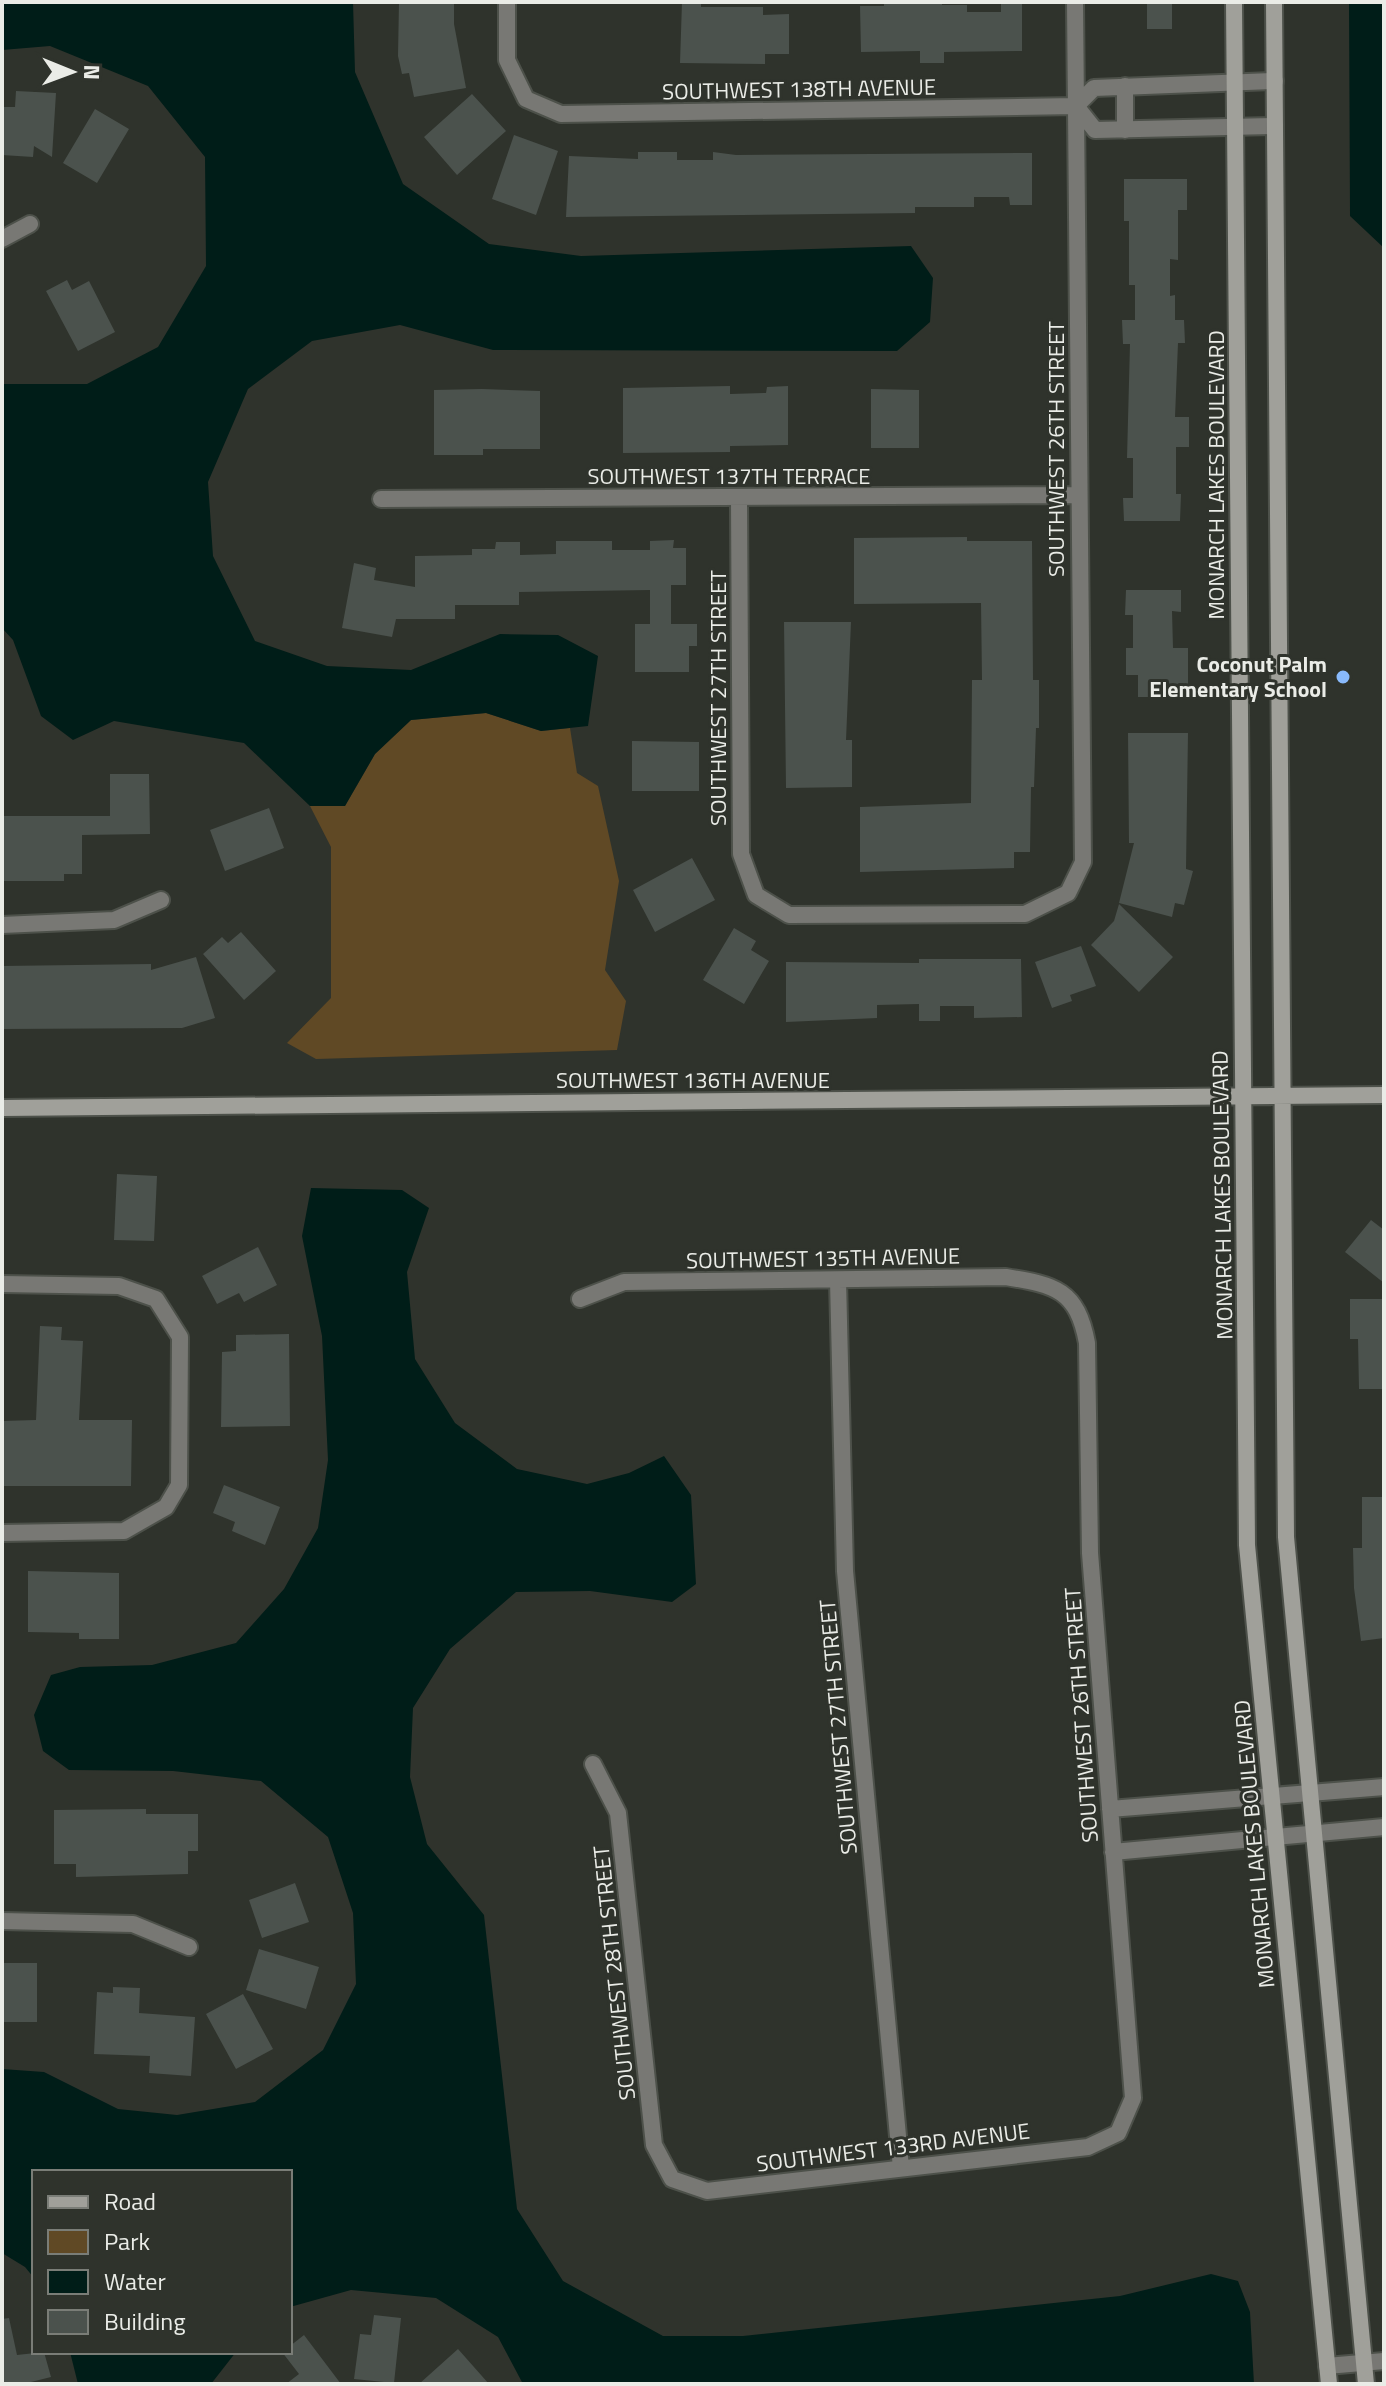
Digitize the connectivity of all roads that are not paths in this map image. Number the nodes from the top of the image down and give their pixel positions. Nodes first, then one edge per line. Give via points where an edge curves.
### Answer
1 (507, 2) edge
2 (1075, 2) edge
3 (1234, 2) edge
4 (1274, 2) edge
5 (1275, 81) junction
6 (1233, 83) junction
7 (1125, 86) junction
8 (1076, 106) junction
9 (1275, 126) junction
10 (1234, 127) junction
11 (1125, 130) junction
12 (30, 224) dead end
13 (2, 239) edge
14 (1077, 495) junction
15 (381, 499) dead end
16 (739, 499) junction
17 (756, 895) joint
18 (161, 900) dead end
19 (2, 925) edge
20 (1384, 1095) edge
21 (1281, 1096) junction
22 (1243, 1097) junction
23 (2, 1108) edge
24 (838, 1280) junction
25 (2, 1284) edge
26 (1067, 1295) joint
27 (580, 1299) dead end
28 (2, 1533) edge
29 (593, 1764) dead end
30 (1384, 1787) edge
31 (1311, 1793) junction
32 (1272, 1796) junction
33 (1110, 1809) junction
34 (1384, 1827) edge
35 (1315, 1833) junction
36 (1275, 1837) junction
37 (1113, 1852) junction
38 (2, 1921) edge
39 (189, 1947) dead end
40 (1118, 2133) joint
41 (901, 2168) junction
42 (672, 2179) joint
43 (1384, 2361) edge
44 (1364, 2362) junction
45 (1327, 2366) junction
46 (1329, 2384) edge
47 (1366, 2384) edge

1 - 8 street, SOUTHWEST 138TH AVENUE via 507,60 526,99 561,114
2 - 8 street, SOUTHWEST 26TH STREET
3 - 6 street, MONARCH LAKES BOULEVARD
4 - 5 street
5 - 6 street, SOUTHWEST 138TH AVENUE
5 - 9 street
6 - 7 street, SOUTHWEST 138TH AVENUE
6 - 10 street, MONARCH LAKES BOULEVARD
7 - 8 street, SOUTHWEST 138TH AVENUE via 1094,88
7 - 11 street
8 - 11 street via 1095,130
8 - 14 street, SOUTHWEST 26TH STREET
9 - 10 street
9 - 21 street
10 - 11 street
10 - 22 street, MONARCH LAKES BOULEVARD
12 - 13 street
14 - 16 street, SOUTHWEST 137TH TERRACE
14 - 17 street, SOUTHWEST 26TH STREET via 1083,862 1068,893 1025,914 789,915
15 - 16 street, SOUTHWEST 137TH TERRACE
16 - 17 street, SOUTHWEST 27TH STREET via 741,854
18 - 19 street via 114,920
20 - 21 street, SOUTHWEST 136TH AVENUE
21 - 22 street, SOUTHWEST 136TH AVENUE
21 - 31 street via 1286,1537
22 - 23 street, SOUTHWEST 136TH AVENUE
22 - 32 street, MONARCH LAKES BOULEVARD via 1247,1545
24 - 26 street, SOUTHWEST 135TH AVENUE via 1006,1277 1045,1284
24 - 27 street, SOUTHWEST 135TH AVENUE via 624,1282
24 - 41 street, SOUTHWEST 27TH STREET via 845,1571
25 - 28 street via 119,1286 156,1299 180,1337 179,1485 166,1507 124,1531
26 - 33 street, SOUTHWEST 26TH STREET via 1082,1314 1087,1343 1090,1553
29 - 42 street, SOUTHWEST 28TH STREET via 618,1813 654,2145
30 - 31 street
31 - 32 street
31 - 35 street
32 - 33 street
32 - 36 street, MONARCH LAKES BOULEVARD
33 - 37 street, SOUTHWEST 26TH STREET
34 - 35 street
35 - 36 street
35 - 44 street
36 - 37 street
36 - 45 street, MONARCH LAKES BOULEVARD
37 - 40 street, SOUTHWEST 26TH STREET via 1133,2098
38 - 39 street via 133,1924
40 - 41 street, SOUTHWEST 133RD AVENUE via 1088,2147
41 - 42 street, SOUTHWEST 133RD AVENUE via 707,2191
43 - 44 street
44 - 45 street
44 - 47 street
45 - 46 street, MONARCH LAKES BOULEVARD

